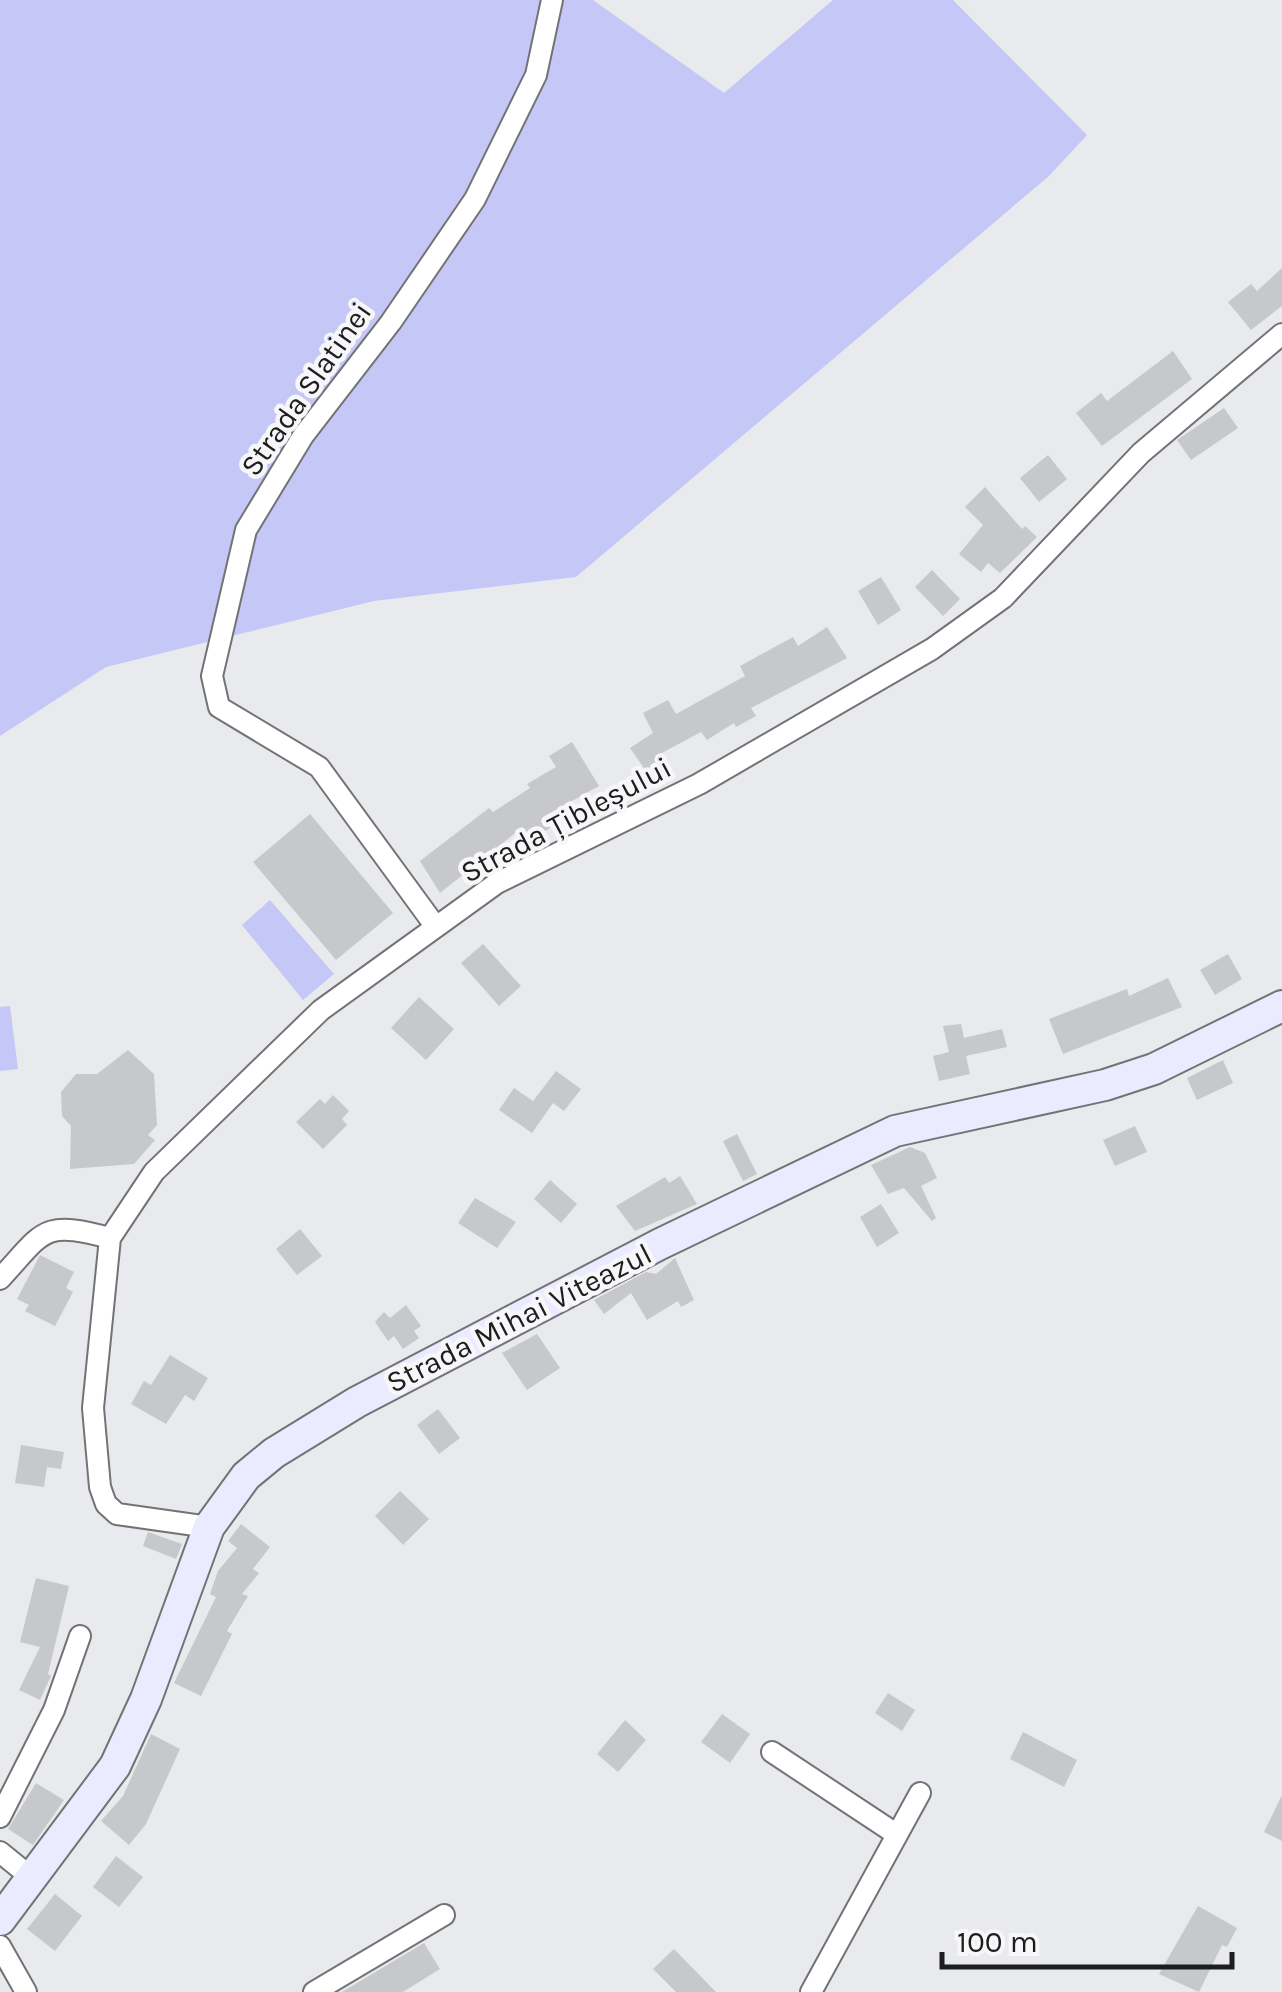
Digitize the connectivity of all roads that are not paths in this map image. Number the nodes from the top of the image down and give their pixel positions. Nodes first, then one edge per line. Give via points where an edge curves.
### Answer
1 (552, 0) edge
2 (1282, 334) edge
3 (436, 927) junction
4 (1282, 1006) edge
5 (110, 1238) junction
6 (0, 1279) edge
7 (209, 1527) junction
8 (80, 1636) dead end
9 (772, 1752) dead end
10 (920, 1792) dead end
11 (0, 1817) edge
12 (896, 1834) junction
13 (0, 1852) edge
14 (32, 1878) junction
15 (444, 1916) dead end
16 (0, 1920) edge
17 (0, 1946) edge
18 (26, 1992) edge
19 (314, 1992) edge
20 (811, 1992) edge

1 - 3 street, Strada Slatinei via 536,75 476,199 303,436 246,530 212,676 219,707 319,766
2 - 3 street, Strada Țibleșului via 1141,453 1004,598 946,639 699,784 497,884
3 - 5 street, Strada Țibleșului via 321,1010 154,1172
4 - 7 main road, Strada Mihai Viteazul via 1154,1070 895,1132 660,1244 301,1434 246,1476
5 - 6 street via 64,1226 50,1230
5 - 7 street, Strada Țibleșului via 93,1408 106,1504 117,1514
7 - 14 main road, Strada Mihai Viteazul via 115,1766
8 - 11 street via 54,1710
9 - 12 street
10 - 12 street
12 - 20 street
13 - 14 street
14 - 16 main road, Strada Mihai Viteazul
15 - 19 street
17 - 18 street

